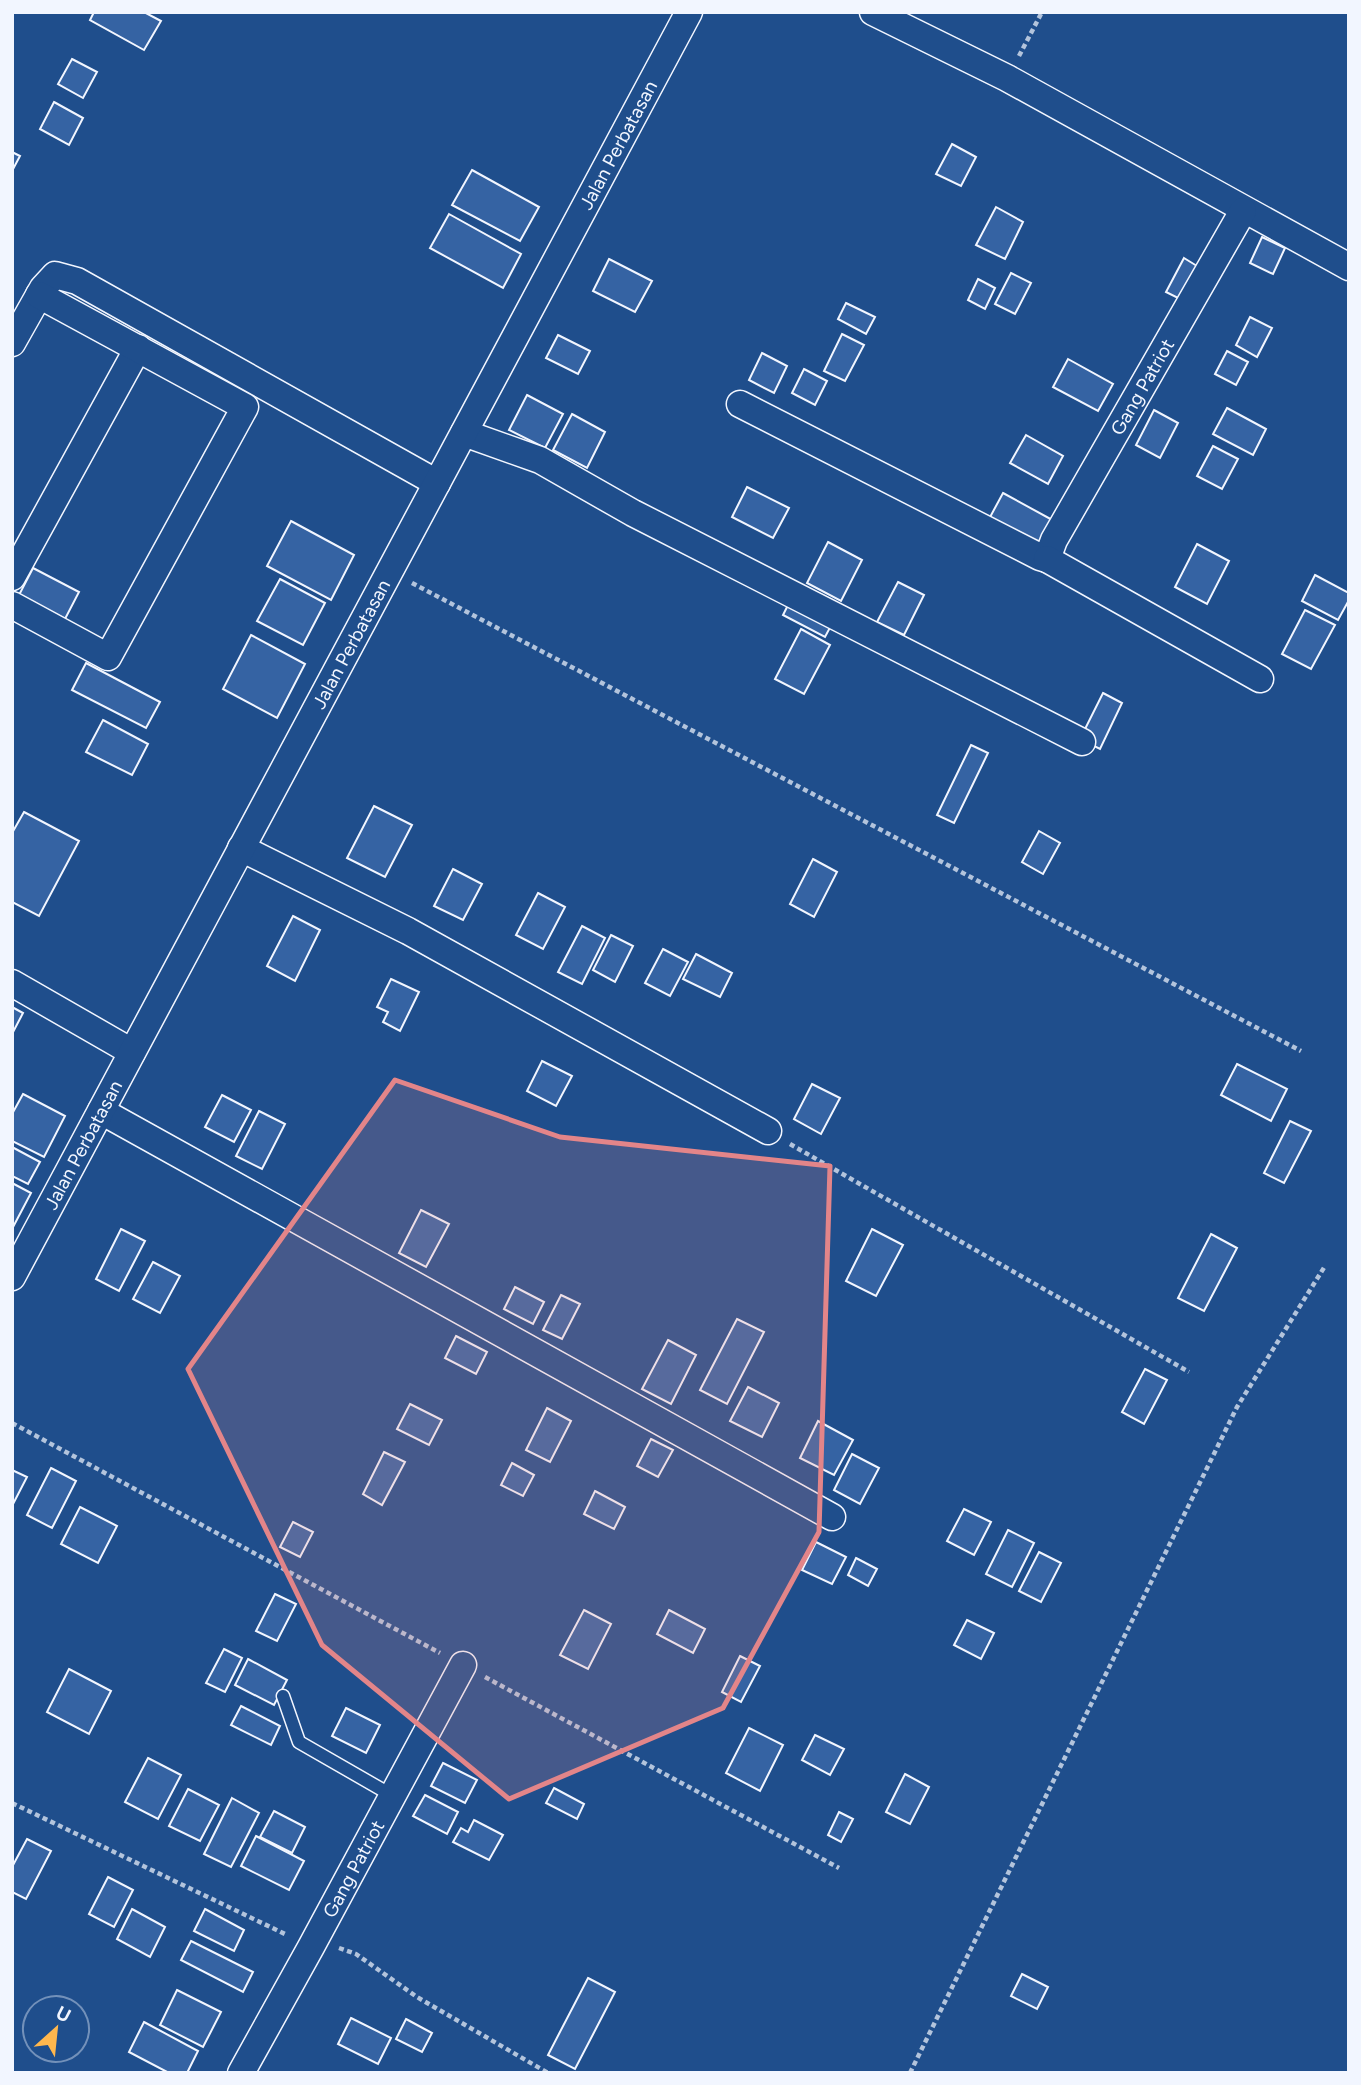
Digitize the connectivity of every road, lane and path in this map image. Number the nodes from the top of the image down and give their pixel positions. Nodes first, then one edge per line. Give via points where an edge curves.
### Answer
1 (689, 12) edge
2 (873, 12) edge
3 (1042, 12) edge
4 (1007, 78) junction
5 (1243, 211) junction
6 (1349, 267) edge
7 (39, 295) junction
8 (12, 343) edge
9 (138, 348) junction
10 (740, 404) dead end
11 (464, 432) junction
12 (437, 483) junction
13 (1044, 558) junction
14 (390, 571) junction
15 (12, 577) edge
16 (12, 605) edge
17 (1261, 679) dead end
18 (1082, 742) dead end
19 (241, 848) junction
20 (12, 983) edge
21 (1301, 1051) dead end
22 (132, 1052) junction
23 (101, 1111) junction
24 (768, 1131) joint
25 (1325, 1266) dead end
26 (12, 1277) edge
27 (1189, 1371) dead end
28 (12, 1423) edge
29 (832, 1517) dead end
30 (463, 1665) junction
31 (283, 1696) dead end
32 (393, 1796) junction
33 (12, 1803) edge
34 (839, 1868) dead end
35 (311, 1947) junction
36 (241, 2073) edge
37 (548, 2073) edge
38 (909, 2073) edge

1 - 11 street, Jalan Perbatasan
2 - 4 street
3 - 4 path
4 - 5 street
5 - 6 street
5 - 13 street, Gang Patriot
7 - 8 street
7 - 9 street
7 - 12 street via 55,275 77,281
9 - 15 street
9 - 16 street via 245,407 108,657
10 - 13 street
11 - 12 street, Jalan Perbatasan
11 - 18 street via 540,460 633,513
12 - 14 street, Jalan Perbatasan
13 - 17 street
14 - 19 street, Jalan Perbatasan
14 - 21 path
19 - 22 street, Jalan Perbatasan
19 - 24 street via 408,931
20 - 22 street
22 - 23 street, Jalan Perbatasan
23 - 26 street, Jalan Perbatasan
23 - 29 street
24 - 27 path
25 - 38 path via 1237,1406
28 - 30 path
30 - 32 street, Gang Patriot
30 - 34 path
31 - 32 lane via 299,1742
32 - 35 street, Gang Patriot
33 - 35 path
35 - 36 street, Gang Patriot
35 - 37 path via 337,1947 356,1954 417,1997

